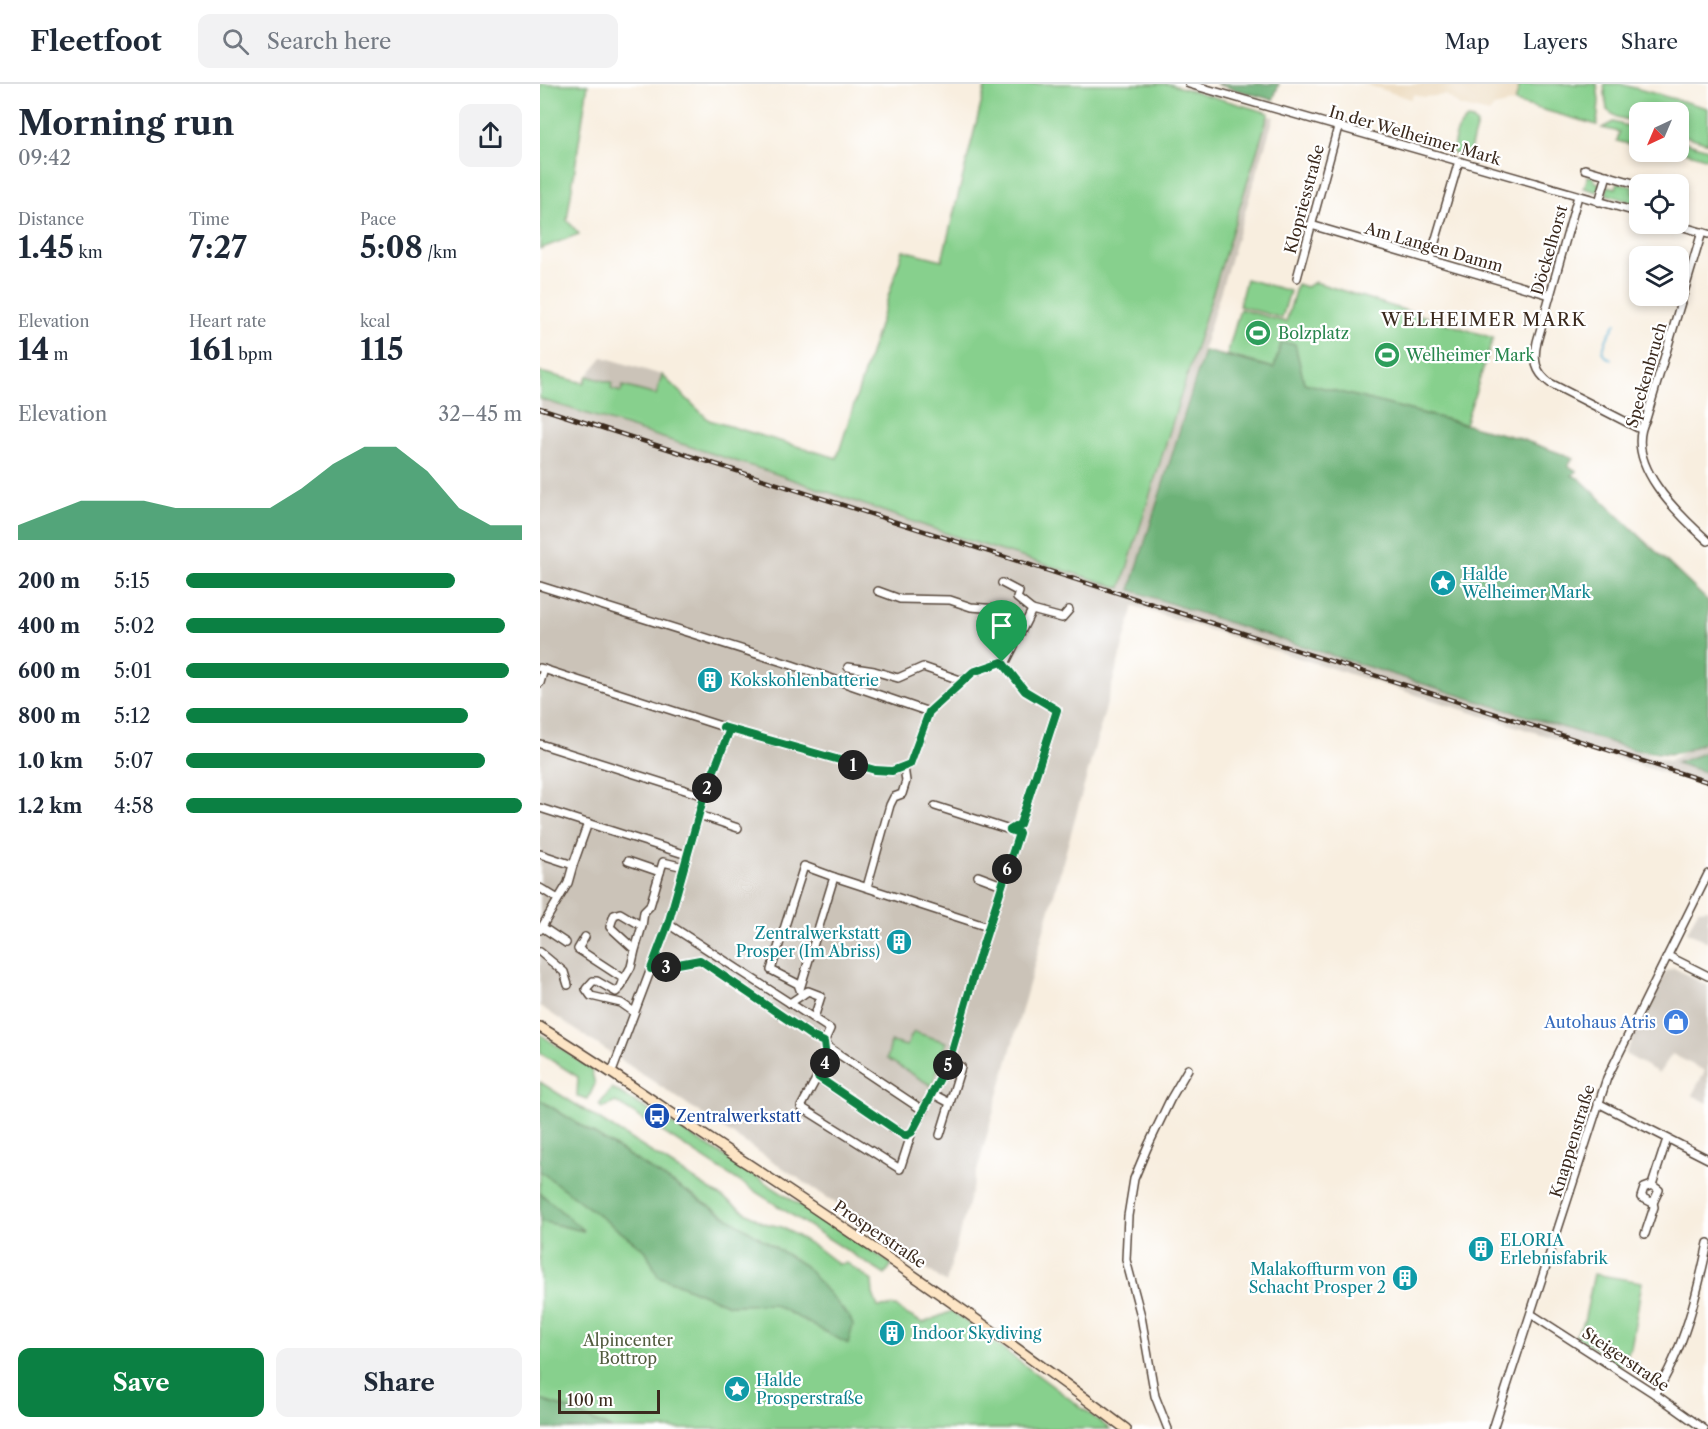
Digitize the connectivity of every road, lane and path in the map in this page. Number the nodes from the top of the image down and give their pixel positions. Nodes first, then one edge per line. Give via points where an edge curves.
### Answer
1 (1189, 84) edge
2 (1338, 127) junction
3 (1459, 161) junction
4 (1585, 169) dead end
5 (1607, 175) junction
6 (1629, 182) edge
7 (1578, 196) junction
8 (1599, 202) junction
9 (1629, 210) edge
10 (1311, 225) junction
11 (1689, 228) edge
12 (1705, 233) edge
13 (1430, 259) junction
14 (1297, 278) dead end
15 (1550, 295) junction
16 (1640, 429) junction
17 (1708, 541) edge
18 (1002, 583) dead end
19 (540, 586) edge
20 (878, 591) dead end
21 (1032, 610) junction
22 (1069, 610) dead end
23 (1022, 627) junction
24 (1002, 662) junction
25 (848, 667) dead end
26 (542, 669) edge
27 (540, 680) edge
28 (963, 681) junction
29 (929, 712) junction
30 (723, 727) junction
31 (540, 744) edge
32 (904, 767) junction
33 (704, 796) junction
34 (935, 806) dead end
35 (540, 808) edge
36 (699, 815) junction
37 (588, 824) junction
38 (738, 828) dead end
39 (1010, 830) junction
40 (540, 854) edge
41 (687, 855) junction
42 (628, 861) dead end
43 (573, 865) junction
44 (684, 867) junction
45 (660, 872) junction
46 (1708, 874) edge
47 (978, 876) dead end
48 (834, 877) junction
49 (1002, 885) junction
50 (867, 887) junction
51 (540, 888) edge
52 (558, 899) junction
53 (668, 924) junction
54 (642, 926) junction
55 (988, 927) junction
56 (541, 928) edge
57 (585, 937) dead end
58 (566, 943) dead end
59 (635, 950) junction
60 (540, 952) edge
61 (1668, 956) junction
62 (651, 969) junction
63 (1708, 976) edge
64 (624, 979) junction
65 (568, 985) dead end
66 (801, 992) junction
67 (790, 1003) junction
68 (634, 1012) junction
69 (814, 1018) junction
70 (540, 1027) edge
71 (824, 1044) junction
72 (949, 1061) junction
73 (1188, 1069) dead end
74 (612, 1072) junction
75 (818, 1077) junction
76 (933, 1094) junction
77 (950, 1103) junction
78 (1598, 1103) junction
79 (924, 1111) junction
80 (912, 1132) junction
81 (940, 1135) dead end
82 (1667, 1139) junction
83 (1708, 1159) edge
84 (1652, 1185) junction
85 (1653, 1203) junction
86 (1646, 1234) dead end
87 (1708, 1243) edge
88 (1705, 1275) edge
89 (1531, 1314) junction
90 (1655, 1394) junction
91 (1126, 1429) edge
92 (1168, 1429) edge
93 (1493, 1429) edge
94 (1704, 1429) edge

1 - 2 street, In der Welheimer Mark
2 - 3 street, In der Welheimer Mark
2 - 10 street, Klopriesstraße
3 - 7 street, In der Welheimer Mark
3 - 13 street
4 - 5 street
5 - 6 street
5 - 8 street
7 - 8 street, In der Welheimer Mark
7 - 15 street, Döckelhorst
8 - 9 street, In der Welheimer Mark
10 - 13 street, Am Langen Damm
10 - 14 street, Klopriesstraße
11 - 12 street
12 - 16 street, Speckenbruch
13 - 15 street, Am Langen Damm
15 - 16 street, Döckelhorst via 1534,354 1538,370 1550,383
16 - 17 street, Speckenbruch via 1642,450 1656,485 1670,505
18 - 21 street via 1020,592 1017,598
19 - 29 street
20 - 23 street via 900,600 950,600 997,609 1013,616
21 - 22 street via 1062,618
21 - 23 street
23 - 24 street via 1007,660
24 - 28 street via 973,672
24 - 39 street via 1025,691 1057,710 1020,824
25 - 28 street via 898,678 923,667
26 - 27 street
26 - 30 street
28 - 29 street
29 - 32 street via 910,764
30 - 32 street via 875,770
30 - 33 street via 730,729
31 - 33 street
32 - 50 street via 906,781 902,794 894,797 890,805
33 - 36 street
34 - 39 street
35 - 37 street
36 - 38 street
36 - 41 street
37 - 41 street
37 - 43 street
39 - 49 street via 1019,833
40 - 43 street
41 - 44 street
42 - 45 street
43 - 52 street
44 - 45 street via 663,862
44 - 53 street
45 - 54 street
46 - 61 street, Knappenstraße
47 - 49 street
48 - 50 street
48 - 66 street
48 - 66 street via 804,866 771,970 798,984
49 - 55 street
50 - 55 street
51 - 52 street
52 - 56 street
53 - 62 street
53 - 67 street
54 - 59 street
54 - 59 street via 620,912 610,922 609,927
55 - 72 street
56 - 58 street
57 - 64 street via 578,949
59 - 64 street
60 - 65 street via 564,972
61 - 63 street
61 - 78 street, Knappenstraße via 1617,1055
62 - 68 street
62 - 71 street via 700,960
64 - 68 street via 616,992 597,981 586,989 591,996 621,1003
66 - 67 street
66 - 69 street via 821,996
67 - 69 street
68 - 74 street
69 - 71 street via 830,1029
70 - 74 main road, Prosperstraße
71 - 75 street via 826,1059
71 - 79 street
72 - 76 street
72 - 77 street via 961,1067
73 - 92 street via 1134,1179 1128,1216 1126,1260 1155,1396
74 - 91 main road, Prosperstraße via 933,1288
75 - 80 street via 905,1136
75 - 80 street via 801,1107 900,1169
76 - 77 street
76 - 79 street
77 - 81 street
78 - 82 street
78 - 89 street, Knappenstraße
79 - 80 street
82 - 83 street
82 - 84 street
84 - 85 street via 1659,1190
84 - 85 street via 1644,1188 1641,1197
85 - 86 street
87 - 88 street
88 - 90 street via 1667,1376
89 - 90 street, Steigerstraße
89 - 93 street, Knappenstraße
90 - 94 street, Steigerstraße

